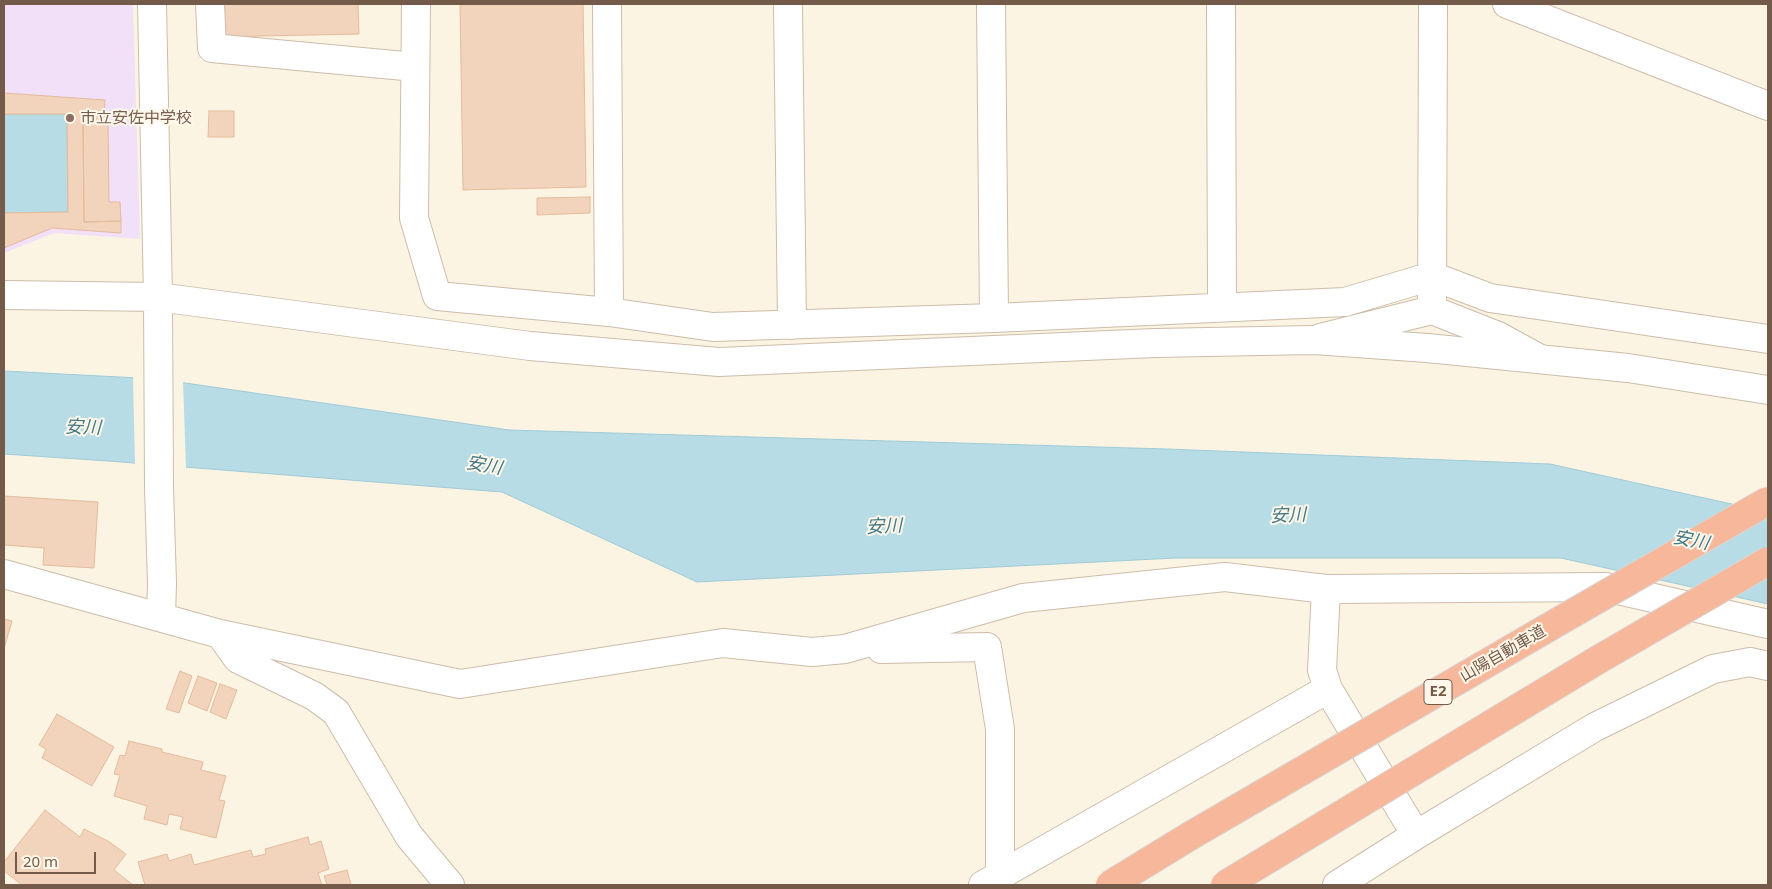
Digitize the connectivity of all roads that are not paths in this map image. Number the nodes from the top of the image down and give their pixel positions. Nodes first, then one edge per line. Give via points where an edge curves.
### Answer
1 (152, 4) edge
2 (210, 4) edge
3 (416, 4) edge
4 (607, 4) edge
5 (788, 4) edge
6 (991, 4) edge
7 (1221, 4) edge
8 (1433, 4) edge
9 (1508, 4) edge
10 (415, 67) junction
11 (1768, 106) edge
12 (1432, 276) junction
13 (4, 295) edge
14 (158, 305) junction
15 (1222, 308) junction
16 (1432, 310) junction
17 (609, 312) junction
18 (994, 318) junction
19 (792, 324) junction
20 (1768, 339) edge
21 (1314, 340) junction
22 (1540, 359) junction
23 (1768, 390) edge
24 (1768, 501) edge
25 (1768, 561) edge
26 (4, 574) edge
27 (1326, 589) junction
28 (161, 617) junction
29 (1768, 624) edge
30 (220, 634) junction
31 (845, 649) junction
32 (1768, 666) edge
33 (1328, 689) junction
34 (1416, 835) junction
35 (994, 882) edge
36 (450, 885) edge
37 (1110, 885) edge
38 (1226, 885) edge
39 (1337, 885) edge

1 - 14 street
2 - 10 street via 212,48
3 - 10 street
4 - 17 street
5 - 19 street
6 - 18 street
7 - 15 street
8 - 12 street
9 - 11 street
10 - 17 street via 414,218 437,296
12 - 15 street via 1345,302
12 - 16 street
12 - 20 street via 1490,298
13 - 14 street
14 - 21 street via 530,346 718,362 1155,343
14 - 28 street
15 - 18 street
16 - 21 street
16 - 22 street via 1498,336
17 - 19 street via 712,327
18 - 19 street
21 - 22 street
22 - 23 street via 1628,368
24 - 37 highway, 山陽自動車道 / E2, bridge
25 - 38 highway, bridge
26 - 28 street
27 - 29 street via 1605,587
27 - 31 street via 1226,577 1023,598
27 - 33 street via 1322,670
28 - 30 street
30 - 31 street via 460,684 723,643 812,652
30 - 36 street via 238,658 314,696 336,712 410,836
31 - 35 street via 987,647 1000,729
32 - 34 street via 1750,662 1713,669 1595,727
33 - 34 street
33 - 35 street
34 - 39 street

